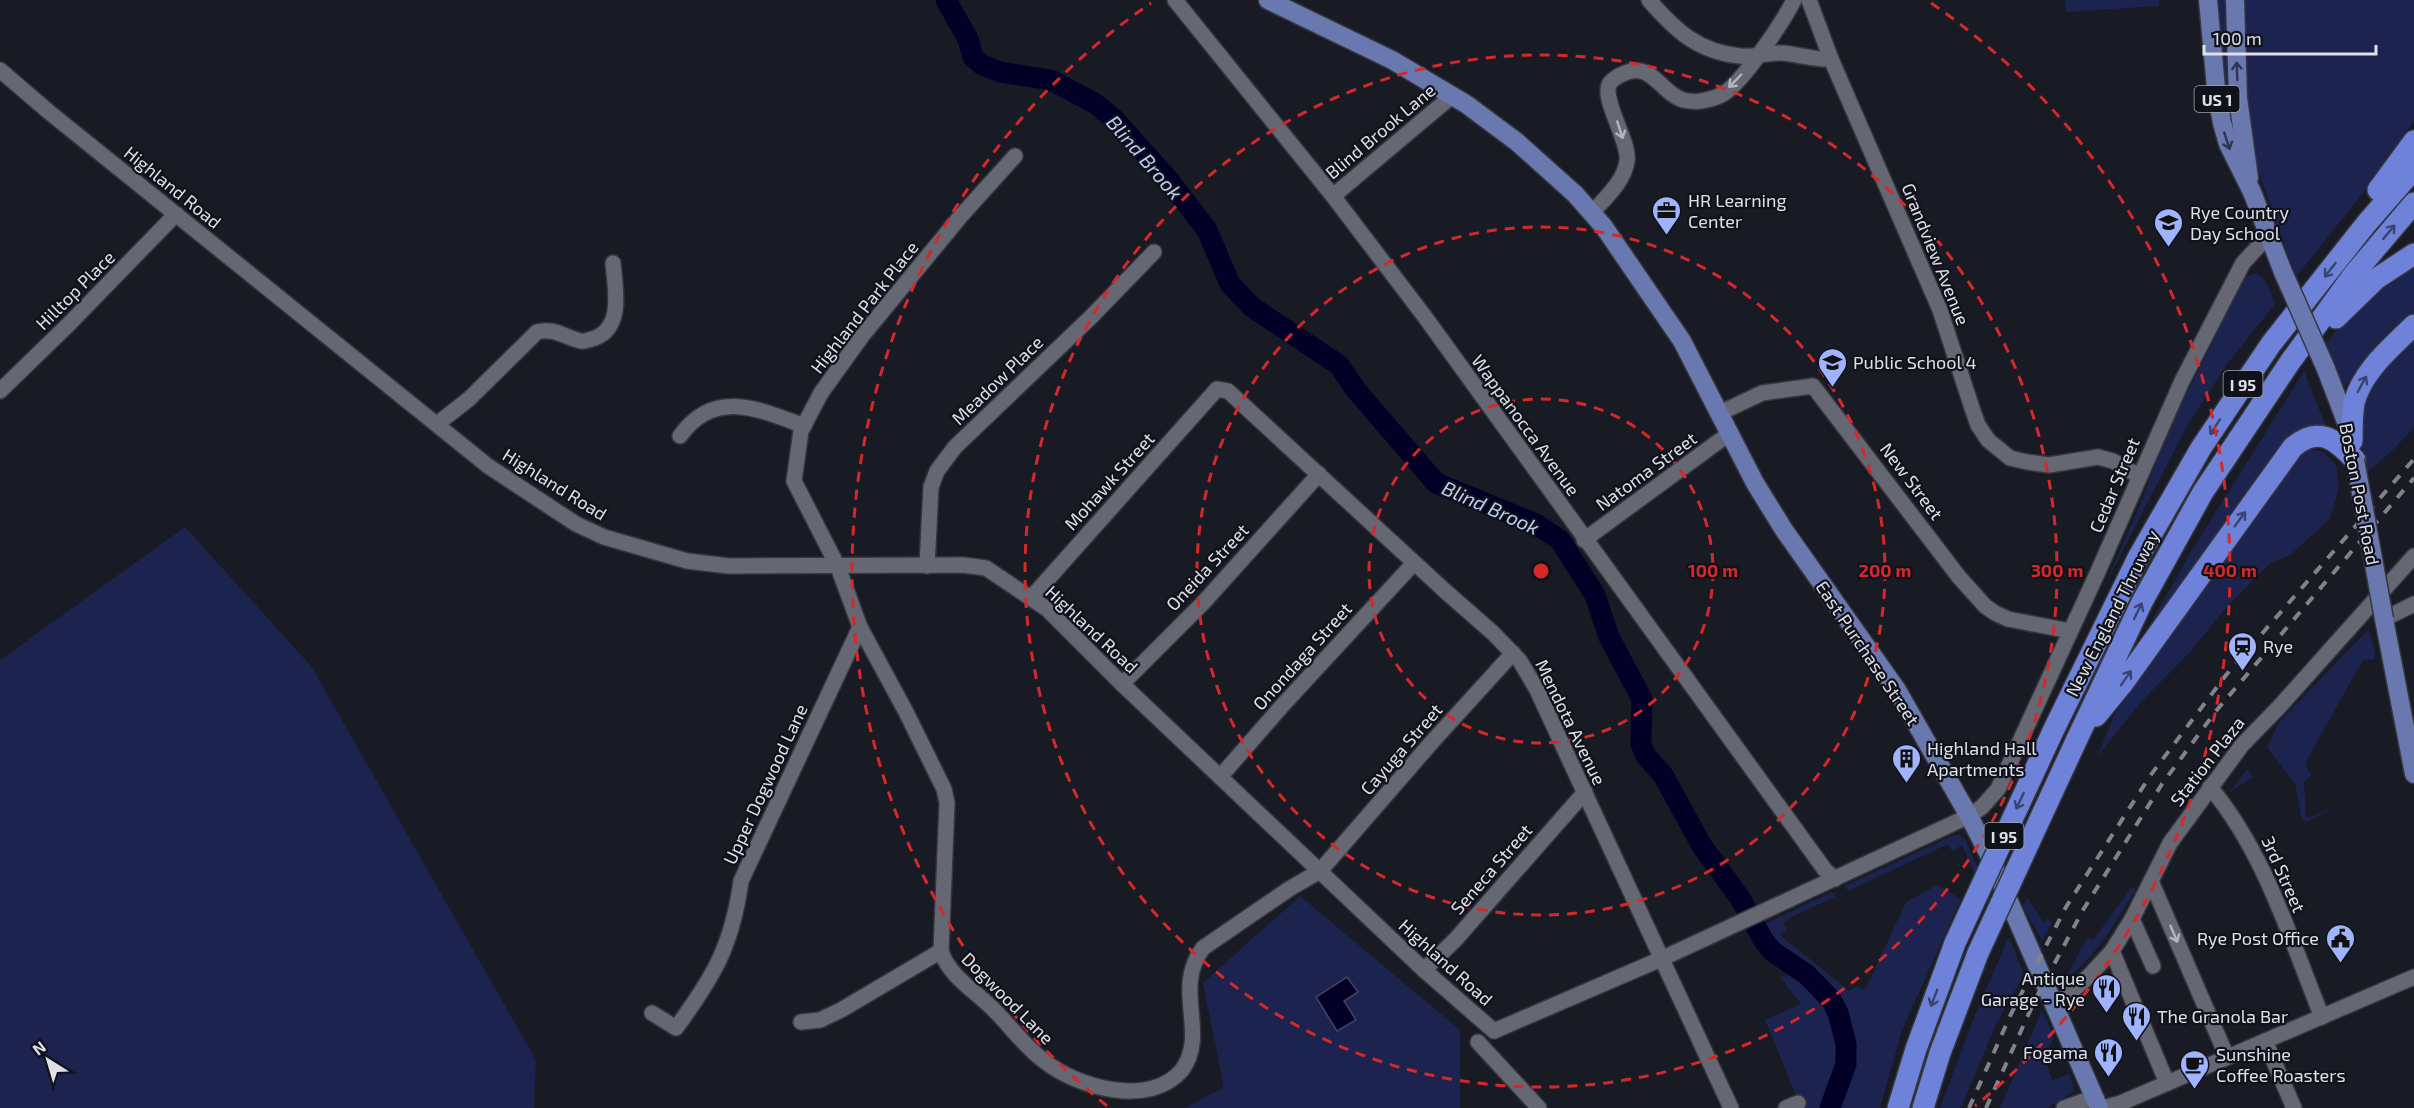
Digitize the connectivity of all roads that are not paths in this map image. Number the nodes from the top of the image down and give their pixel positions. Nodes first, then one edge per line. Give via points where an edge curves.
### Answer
1 (1175, 0) edge
2 (1268, 0) edge
3 (1648, 0) edge
4 (1794, 0) edge
5 (1809, 0) edge
6 (2208, 0) edge
7 (2235, 0) edge
8 (1757, 55) junction
9 (1831, 59) junction
10 (0, 70) edge
11 (1452, 96) junction
12 (2414, 141) edge
13 (1015, 156) dead end
14 (2414, 169) edge
15 (2252, 192) junction
16 (1333, 196) junction
17 (2414, 203) edge
18 (1592, 213) junction
19 (176, 214) junction
20 (2366, 224) junction
21 (2268, 236) junction
22 (1154, 252) dead end
23 (2414, 254) edge
24 (613, 263) dead end
25 (2414, 325) edge
26 (2290, 362) junction
27 (0, 391) edge
28 (1215, 391) joint
29 (1720, 413) junction
30 (437, 424) junction
31 (804, 426) junction
32 (1730, 433) junction
33 (680, 436) dead end
34 (2353, 450) junction
35 (1319, 474) junction
36 (2139, 476) junction
37 (1584, 540) junction
38 (2414, 556) edge
39 (1414, 562) junction
40 (927, 566) junction
41 (838, 567) junction
42 (1031, 597) junction
43 (2414, 604) edge
44 (2384, 619) junction
45 (860, 627) junction
46 (2070, 631) junction
47 (1513, 654) junction
48 (1122, 684) junction
49 (2077, 740) junction
50 (2414, 774) edge
51 (1221, 777) junction
52 (2210, 787) junction
53 (1585, 792) junction
54 (1970, 816) junction
55 (1320, 871) junction
56 (1835, 879) junction
57 (2151, 881) junction
58 (2132, 919) junction
59 (941, 951) junction
60 (2112, 951) junction
61 (1662, 959) junction
62 (2153, 966) dead end
63 (1424, 970) junction
64 (2414, 977) edge
65 (2055, 1006) junction
66 (651, 1014) dead end
67 (2322, 1017) junction
68 (801, 1022) dead end
69 (2265, 1041) junction
70 (1478, 1042) dead end
71 (2227, 1057) junction
72 (2167, 1083) junction
73 (2099, 1104) edge
74 (1539, 1108) edge
75 (1731, 1108) edge
76 (1898, 1108) edge
77 (1923, 1108) edge
78 (2064, 1108) edge
79 (2294, 1108) edge

1 - 16 street, Wappanocca Avenue
2 - 11 main road via 1392,60
3 - 8 street via 1672,27 1712,51 1741,57
4 - 8 street
5 - 9 street, Grandview Avenue
6 -> 15 main road, Boston Post Road / US 1 via 2222,123 2236,165
15 -> 7 main road, Boston Post Road / US 1 via 2238,98
8 - 9 street via 1780,53
8 -> 18 street via 1723,94 1701,101 1682,100 1645,71 1630,70 1610,84 1607,95 1627,161 1613,189
9 - 36 street, Grandview Avenue via 1940,309 1978,425 1988,441 2010,458 2027,462 2049,465 2098,457
10 - 19 street, Highland Road
11 - 16 street, Blind Brook Lane
11 - 18 main road via 1517,142
12 - 20 highway via 2377,190
13 - 31 street, Highland Park Place via 862,336 821,393
14 - 20 highway, New England Thruway / I 95
15 - 21 main road, Boston Post Road / US 1
16 - 37 street, Wappanocca Avenue
26 -> 17 highway, New England Thruway / I 95 via 2354,274
18 - 29 main road via 1622,250 1682,341
19 - 27 street, Hilltop Place
19 - 30 street, Highland Road
20 -> 76 highway, New England Thruway / I 95, bridge via 2271,344 2201,448 2134,565 1955,943
21 - 34 main road, Boston Post Road / US 1, bridge via 2347,421
21 - 36 street, Cedar Street via 2243,263 2218,309
22 - 40 street, Meadow Place via 955,447 937,471 931,487
23 - 26 highway via 2367,287
24 - 30 street via 617,303 607,331 584,342 546,329 537,332 469,399
34 -> 25 highway via 2354,403 2363,381
49 -> 26 highway, New England Thruway / I 95 via 2142,602 2182,528
28 - 35 street, Mendota Avenue via 1228,391
28 - 42 street, Mohawk Street
29 - 32 main road, East Purchase Street
29 - 46 street, New Street via 1762,393 1814,386 1985,606 2008,619
30 - 41 street, Highland Road via 488,466 576,524 604,537 687,561 729,566
31 - 33 street via 766,411 732,405 691,421
31 - 41 street, Highland Park Place via 794,481
32 - 37 street, Natoma Street
32 - 54 main road, East Purchase Street via 1784,530 1893,684
34 - 44 main road, Boston Post Road / US 1, bridge
49 -> 34 highway via 2123,683 2293,447 2306,438 2327,437
35 - 39 street, Mendota Avenue
35 - 48 street, Oneida Street via 1203,603
36 - 46 street, Cedar Street
37 - 56 street, Wappanocca Avenue
38 - 52 street, Station Plaza via 2253,732
39 - 47 street, Mendota Avenue
39 - 51 street, Onondaga Street
40 - 41 street, Highland Road
40 - 42 street, Highland Road via 986,568
41 - 45 street, Dogwood Lane
42 - 48 street, Highland Road
43 - 44 street
44 - 50 main road, Boston Post Road / US 1
45 - 59 street, Dogwood Lane via 944,789 947,803
45 - 66 street, Upper Dogwood Lane via 741,881 723,956 676,1028
46 - 54 street, Cedar Street via 1998,789
47 - 53 street, Mendota Avenue via 1537,690
47 - 55 street, Cayuga Street
48 - 51 street, Highland Road
49 - 77 highway, New England Thruway / I 95, bridge via 1978,953
51 - 55 street, Highland Road
52 - 57 street, Station Plaza via 2174,837
52 - 67 street, 3rd Street via 2258,857
53 - 61 street, Mendota Avenue
53 - 63 street, Seneca Street
54 - 56 street, Highland Road
54 - 65 main road, East Purchase Street
55 - 59 street, Dogwood Lane via 1203,948 1194,960 1189,980 1191,1050 1176,1077 1146,1093 1096,1088 1072,1080 1043,1060 950,971
55 - 63 street, Highland Road
56 - 61 street, Highland Road
57 - 58 street, Station Plaza
57 -> 71 street
58 - 60 street, Station Plaza
58 - 62 street
59 - 68 street via 841,1010 820,1020
60 - 65 street, Station Plaza
60 - 72 street
61 - 63 street, Highland Road via 1494,1031
61 - 75 street, Mendota Avenue
64 - 67 street
65 - 73 main road, East Purchase Street
67 - 69 street
69 - 71 street
69 - 79 street
70 - 74 street
71 - 72 street
72 - 73 street via 2121,1103
73 - 78 street

